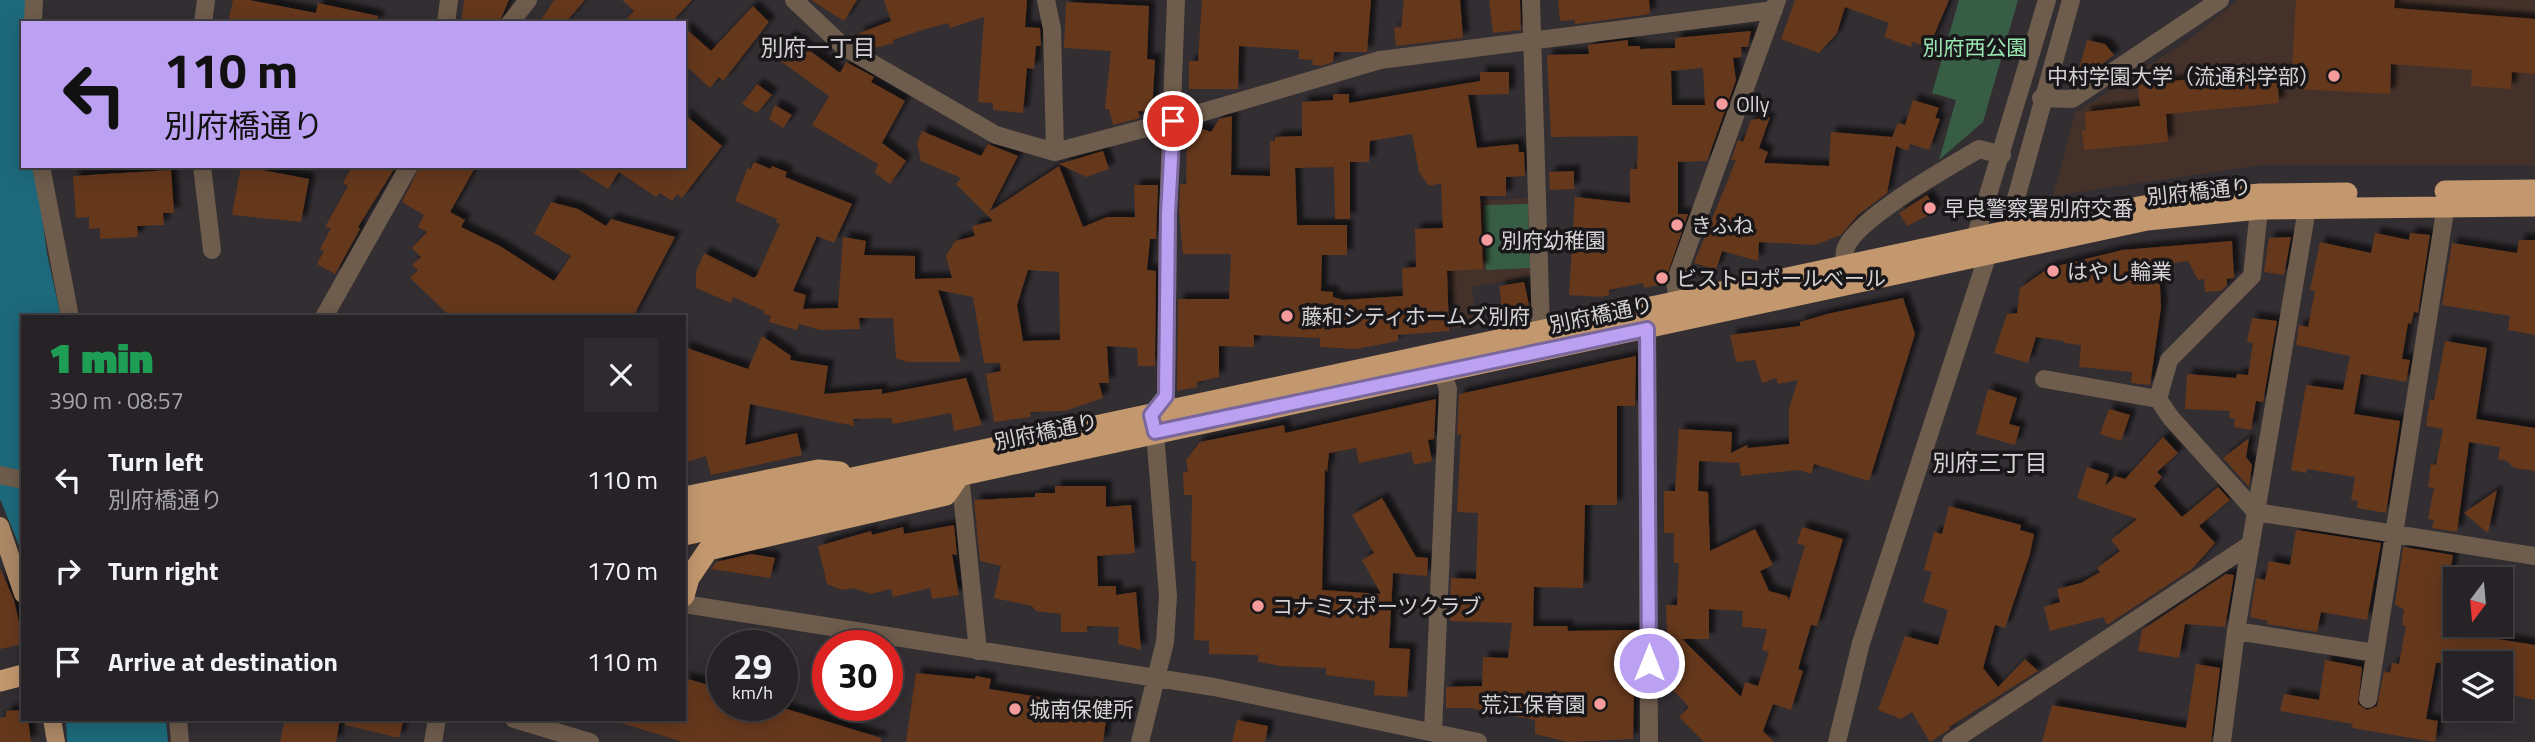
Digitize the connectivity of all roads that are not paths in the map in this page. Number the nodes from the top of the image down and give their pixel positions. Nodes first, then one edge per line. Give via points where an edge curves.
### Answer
1 (34, 0) edge
2 (206, 0) edge
3 (449, 0) edge
4 (528, 0) edge
5 (794, 0) edge
6 (1046, 0) edge
7 (1176, 0) edge
8 (1531, 0) edge
9 (2047, 0) edge
10 (2071, 0) edge
11 (2220, 0) edge
12 (1775, 5) edge
13 (33, 21) edge
14 (203, 21) edge
15 (446, 21) edge
16 (512, 21) edge
17 (1531, 39) junction
18 (2041, 98) junction
19 (1173, 121) junction
20 (1055, 152) junction
21 (2001, 155) junction
22 (41, 168) edge
23 (202, 168) edge
24 (408, 168) edge
25 (2535, 190) edge
26 (2446, 205) junction
27 (2535, 206) edge
28 (2259, 209) junction
29 (2307, 209) junction
30 (2007, 231) junction
31 (1982, 246) junction
32 (212, 250) dead end
33 (1844, 266) junction
34 (1678, 301) junction
35 (70, 315) edge
36 (325, 315) edge
37 (1647, 329) junction
38 (1541, 331) junction
39 (1442, 372) junction
40 (2044, 379) dead end
41 (2158, 399) junction
42 (1153, 424) junction
43 (864, 474) junction
44 (0, 475) edge
45 (960, 475) junction
46 (21, 480) edge
47 (686, 497) edge
48 (742, 512) junction
49 (2256, 512) junction
50 (686, 514) edge
51 (0, 526) edge
52 (2393, 533) junction
53 (686, 534) edge
54 (2251, 544) junction
55 (2535, 556) edge
56 (21, 588) edge
57 (686, 590) edge
58 (686, 604) edge
59 (2236, 631) junction
60 (978, 651) junction
61 (2375, 653) junction
62 (21, 676) edge
63 (1155, 678) junction
64 (0, 681) edge
65 (2368, 699) dead end
66 (52, 721) edge
67 (178, 721) edge
68 (437, 721) edge
69 (521, 721) edge
70 (1433, 732) junction
71 (56, 742) edge
72 (180, 742) edge
73 (433, 742) edge
74 (590, 742) edge
75 (1140, 742) edge
76 (1478, 742) edge
77 (1649, 742) edge
78 (1837, 742) edge
79 (1951, 742) edge
80 (2221, 742) edge

1 - 13 street
2 - 14 street
3 - 15 street
4 - 16 street
5 - 20 street via 844,47 879,68 996,135
6 - 20 street via 1052,29
7 - 19 street
8 - 17 street
9 - 21 street
10 - 18 street
11 - 18 street via 2072,99
12 - 17 street
12 - 34 street via 1675,282
17 - 19 street via 1380,60
17 - 38 street
18 - 30 street
19 - 20 street
19 - 42 street via 1166,396
21 - 31 street
21 - 33 street via 1979,149 1920,184 1861,227 1845,248
22 - 35 street
23 - 32 street
24 - 36 street
25 - 30 highway, 別府橋通り via 2260,194 2144,206
26 - 27 highway, 別府橋通り
26 - 29 highway, 別府橋通り
26 - 52 street
28 - 29 highway, 別府橋通り
28 - 31 highway, 別府橋通り via 2147,220
28 - 41 street via 2252,276 2169,360
29 - 49 street
30 - 31 highway, 別府橋通り
31 - 33 highway, 別府橋通り
31 - 37 highway, 別府橋通り
31 - 78 street via 1861,643
33 - 34 highway, 別府橋通り
34 - 37 street
34 - 38 highway, 別府橋通り
37 - 39 highway, 別府橋通り
37 - 77 street
38 - 42 highway, 別府橋通り
39 - 42 highway, 別府橋通り
39 - 70 street via 1448,389
40 - 41 street
41 - 49 street
42 - 43 highway, 別府橋通り
42 - 45 highway, 別府橋通り
42 - 63 street via 1168,596 1165,642
43 - 47 highway via 818,470
43 - 48 highway, 別府橋通り
44 - 46 street
45 - 48 highway, 別府橋通り
45 - 57 highway via 946,495 708,550
45 - 60 street
48 - 50 highway, 別府橋通り
48 - 53 highway, 別府橋通り
49 - 52 street
49 - 54 street
51 - 56 main road
52 - 55 street
52 - 61 street
54 - 59 street
54 - 79 street
58 - 60 street
59 - 61 street
59 - 80 street
60 - 63 street
61 - 65 street
62 - 64 highway
63 - 70 street
63 - 75 street
66 - 71 main road
67 - 72 street
68 - 73 street
69 - 74 street
70 - 76 street

